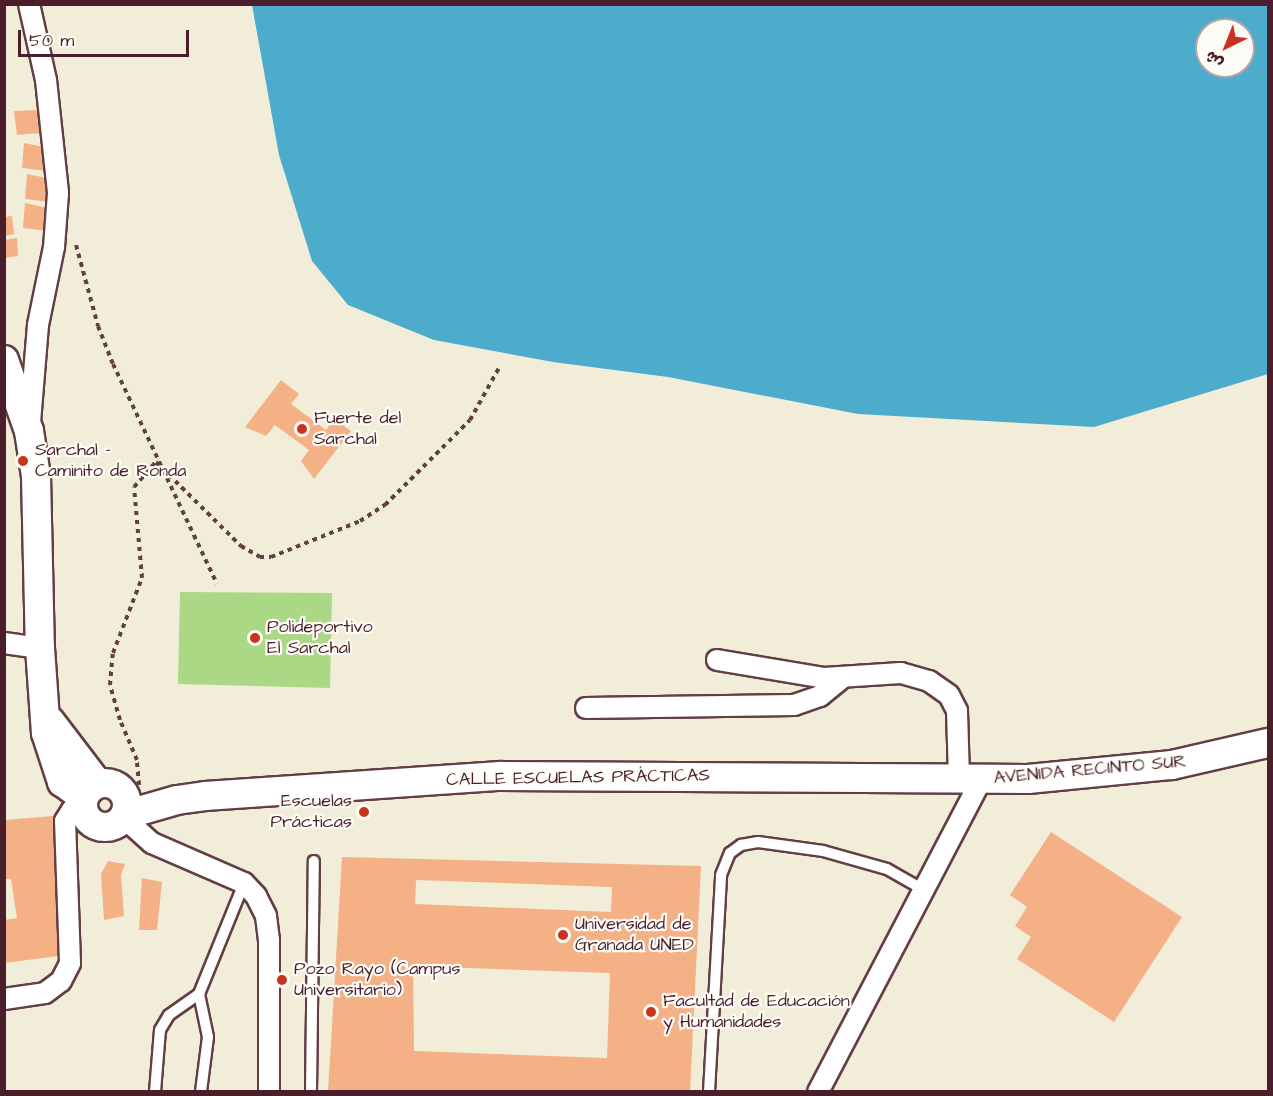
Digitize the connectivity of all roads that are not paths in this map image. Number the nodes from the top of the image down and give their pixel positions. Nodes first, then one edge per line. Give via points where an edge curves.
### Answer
1 (29, 4) edge
2 (4, 360) edge
3 (29, 431) junction
4 (4, 643) edge
5 (40, 648) junction
6 (717, 660) dead end
7 (841, 679) junction
8 (586, 708) dead end
9 (1266, 747) edge
10 (970, 780) junction
11 (110, 800) junction
12 (314, 861) dead end
13 (244, 883) junction
14 (924, 890) junction
15 (199, 994) junction
16 (4, 999) edge
17 (155, 1092) edge
18 (201, 1092) edge
19 (269, 1092) edge
20 (311, 1092) edge
21 (709, 1092) edge
22 (818, 1092) edge

1 - 3 street via 46,80 58,193 54,247 38,325
2 - 3 main road
3 - 5 main road via 36,476
4 - 5 street
5 - 11 main road via 45,714 69,751
6 - 7 street
7 - 8 street via 820,696 794,705
7 - 10 street via 901,674 929,681 949,695 957,711
9 - 10 main road, AVENIDA RECINTO SUR via 1172,765
10 - 11 main road, CALLE ESCUELAS PRÁCTICAS via 500,776 177,800
10 - 14 street
11 - 13 street via 152,843
11 - 16 street via 72,810 65,821 70,963 61,981 45,993
12 - 20 lane
13 - 15 lane
13 - 19 street via 266,916
14 - 21 lane via 887,869 823,851 758,842 741,845 730,853 721,875
14 - 22 street
15 - 17 lane via 169,1015 160,1029
15 - 18 lane via 208,1037

